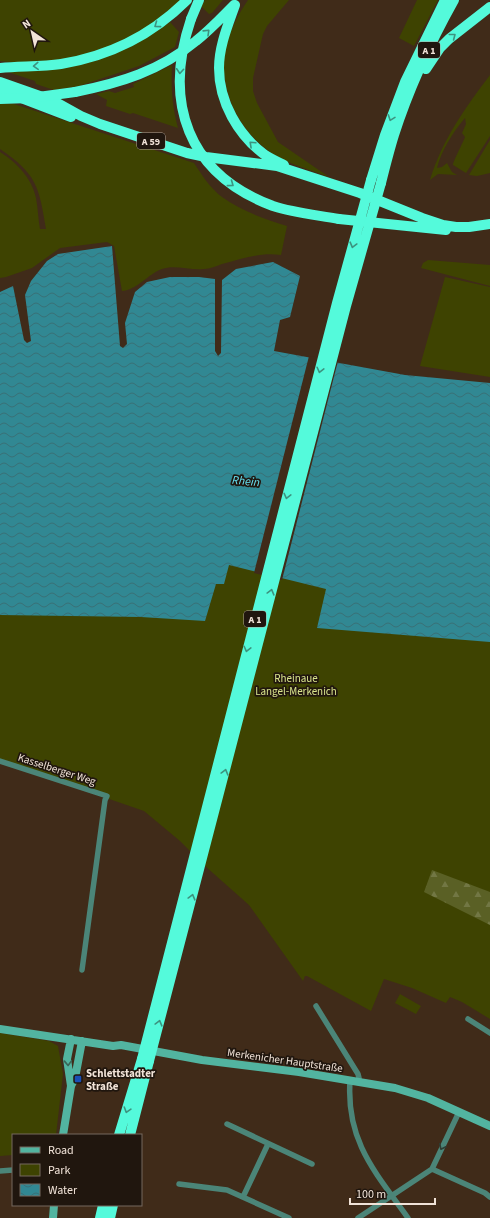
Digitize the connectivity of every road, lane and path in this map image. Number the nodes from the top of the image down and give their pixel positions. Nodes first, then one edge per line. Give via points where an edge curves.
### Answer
1 (187, 0) edge
2 (199, 0) edge
3 (445, 0) edge
4 (454, 0) edge
5 (236, 2) edge
6 (490, 7) edge
7 (0, 68) edge
8 (0, 82) edge
9 (0, 90) edge
10 (0, 99) edge
11 (406, 101) junction
12 (310, 176) junction
13 (376, 181) junction
14 (490, 224) edge
15 (490, 230) edge
16 (455, 231) junction
17 (0, 761) edge
18 (82, 970) dead end
19 (316, 1006) dead end
20 (468, 1019) dead end
21 (0, 1029) edge
22 (490, 1033) edge
23 (70, 1039) junction
24 (82, 1041) junction
25 (146, 1060) junction
26 (354, 1082) junction
27 (71, 1086) junction
28 (459, 1112) junction
29 (227, 1124) dead end
30 (490, 1126) edge
31 (63, 1134) edge
32 (119, 1134) edge
33 (130, 1134) edge
34 (268, 1144) junction
35 (312, 1164) dead end
36 (432, 1169) junction
37 (12, 1170) edge
38 (0, 1171) edge
39 (179, 1184) dead end
40 (392, 1195) junction
41 (243, 1197) junction
42 (490, 1197) edge
43 (54, 1206) edge
44 (103, 1206) edge
45 (113, 1206) edge
46 (53, 1218) edge
47 (100, 1218) edge
48 (110, 1218) edge
49 (289, 1218) edge
50 (358, 1218) edge
51 (408, 1218) edge

1 -> 7 highway via 159,25 111,51 60,64
2 -> 16 highway, bridge via 184,38 179,94 190,134 213,169 253,198 274,206 339,219
3 -> 13 highway, A 1 via 405,82 385,135
4 - 11 highway, A 1
10 -> 5 highway, bridge via 75,92 124,81 144,73 196,42
12 -> 5 highway via 267,156 246,137 232,117 223,94 219,68 223,40
11 -> 6 highway via 440,48
8 - 12 highway, A 59 via 54,101 100,124 187,153 277,166
9 - 16 highway, A 59 via 192,158 293,176 418,221
11 - 13 highway, A 1
12 - 14 highway, A 59 via 443,224 470,227
13 - 25 highway, A 1, bridge via 337,303
15 - 16 highway, A 59
17 - 18 street, Kasselberger Weg via 107,796
19 - 26 street via 358,1074
20 - 22 street
21 - 23 street, Merkenicher Hauptstraße
23 - 24 street, Merkenicher Hauptstraße
23 -> 27 street via 68,1059
24 - 26 street, Merkenicher Hauptstraße
24 - 27 street
25 -> 32 highway, A 1
25 - 33 highway, A 1
26 - 28 street, Merkenicher Hauptstraße via 395,1088 428,1098
26 - 40 street via 351,1114 355,1130 369,1162
27 - 31 street
28 - 30 street, Merkenicher Hauptstraße
28 -> 36 street
29 - 34 street
34 - 35 street
34 - 41 street
36 - 40 street
36 - 42 street
37 - 38 street
39 - 41 street via 227,1190
40 - 50 street
40 - 51 street
41 - 49 street
43 - 46 street
44 - 47 highway
45 - 48 highway

